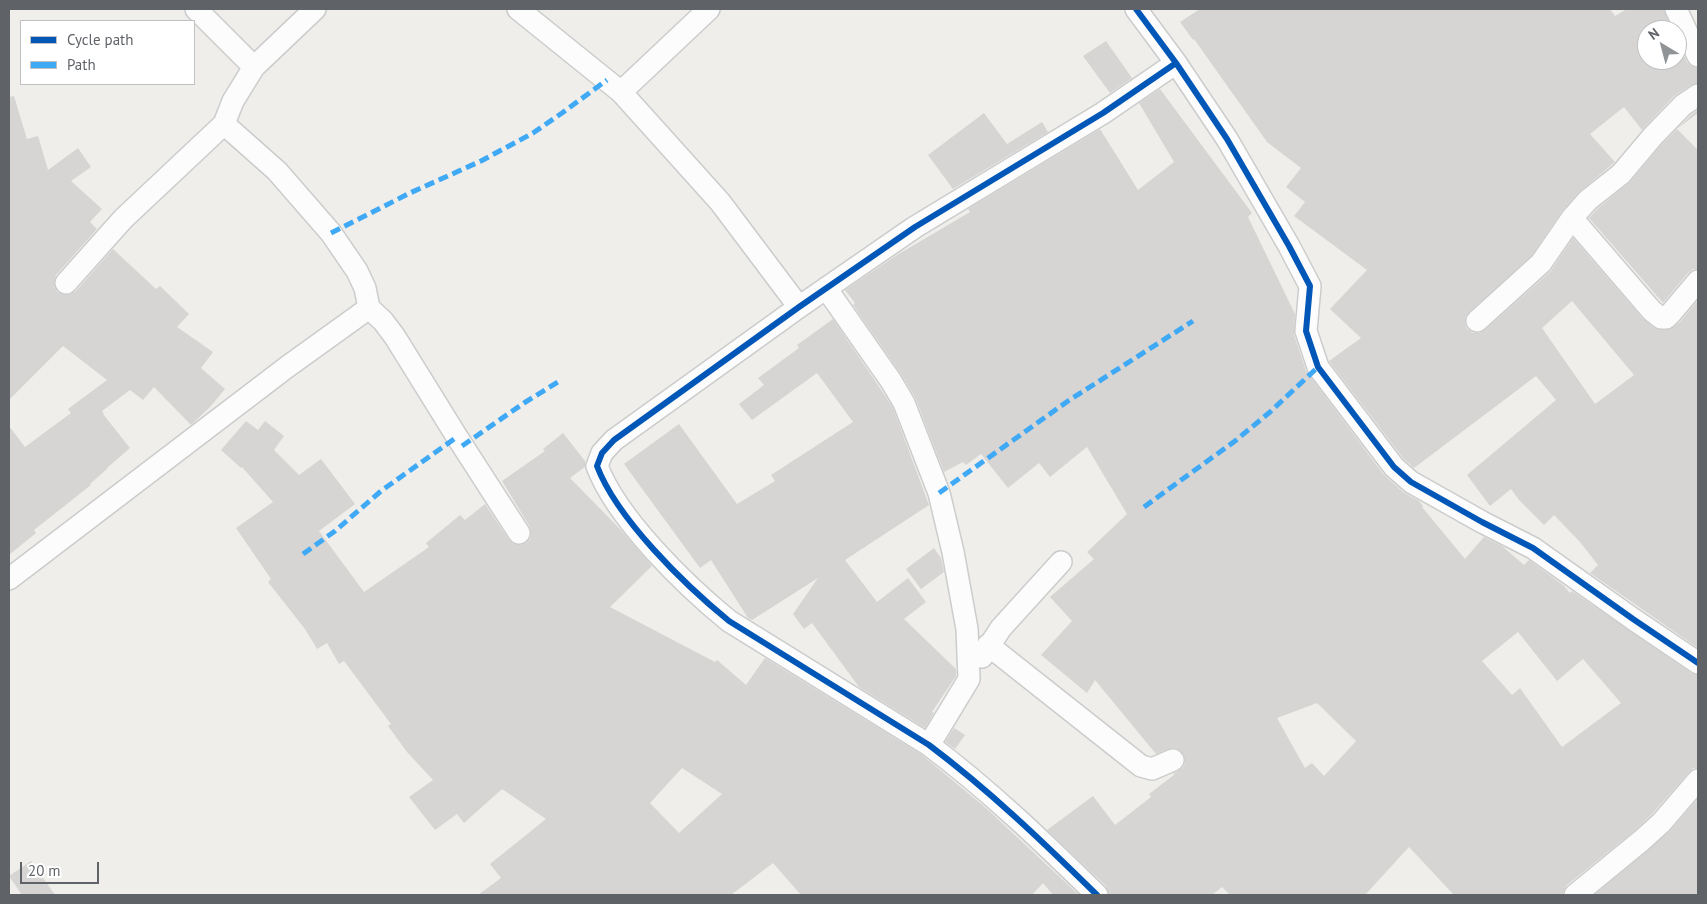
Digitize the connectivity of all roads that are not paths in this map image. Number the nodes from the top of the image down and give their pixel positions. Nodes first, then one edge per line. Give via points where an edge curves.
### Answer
1 (196, 9) edge
2 (315, 9) edge
3 (518, 9) edge
4 (709, 9) edge
5 (1136, 9) edge
6 (1676, 9) edge
7 (1698, 56) edge
8 (1176, 63) junction
9 (254, 67) junction
10 (621, 92) junction
11 (1698, 95) edge
12 (224, 124) junction
13 (1572, 218) junction
14 (1698, 281) edge
15 (66, 283) dead end
16 (826, 288) junction
17 (799, 307) junction
18 (369, 308) junction
19 (1477, 321) dead end
20 (519, 533) dead end
21 (1061, 562) dead end
22 (9, 579) edge
23 (988, 645) junction
24 (1698, 663) edge
25 (969, 679) junction
26 (929, 745) junction
27 (1173, 760) dead end
28 (1698, 780) edge
29 (1097, 895) edge
30 (1575, 895) edge

1 - 9 street
2 - 9 street
3 - 10 street
4 - 10 street
5 - 8 street
6 - 7 street
8 - 16 street via 1103,113 915,227
8 - 24 street via 1246,171 1310,286 1306,331 1318,367 1394,467 1419,487 1533,548
9 - 12 street via 233,101
10 - 17 street via 720,202
11 - 13 street via 1683,105 1620,174
12 - 15 street via 129,213
12 - 18 street via 277,171 331,233 357,271
13 - 14 street via 1660,318 1666,318
13 - 19 street via 1540,263
16 - 17 street
16 - 25 street via 904,403 939,493 967,629
17 - 26 street via 614,440 602,453 597,466 602,481 631,521 713,608
18 - 20 street via 395,337
18 - 22 street
21 - 23 street
23 - 25 street
23 - 27 street via 1141,766 1152,769
25 - 26 street
26 - 29 street via 1012,813
28 - 30 street via 1641,842

